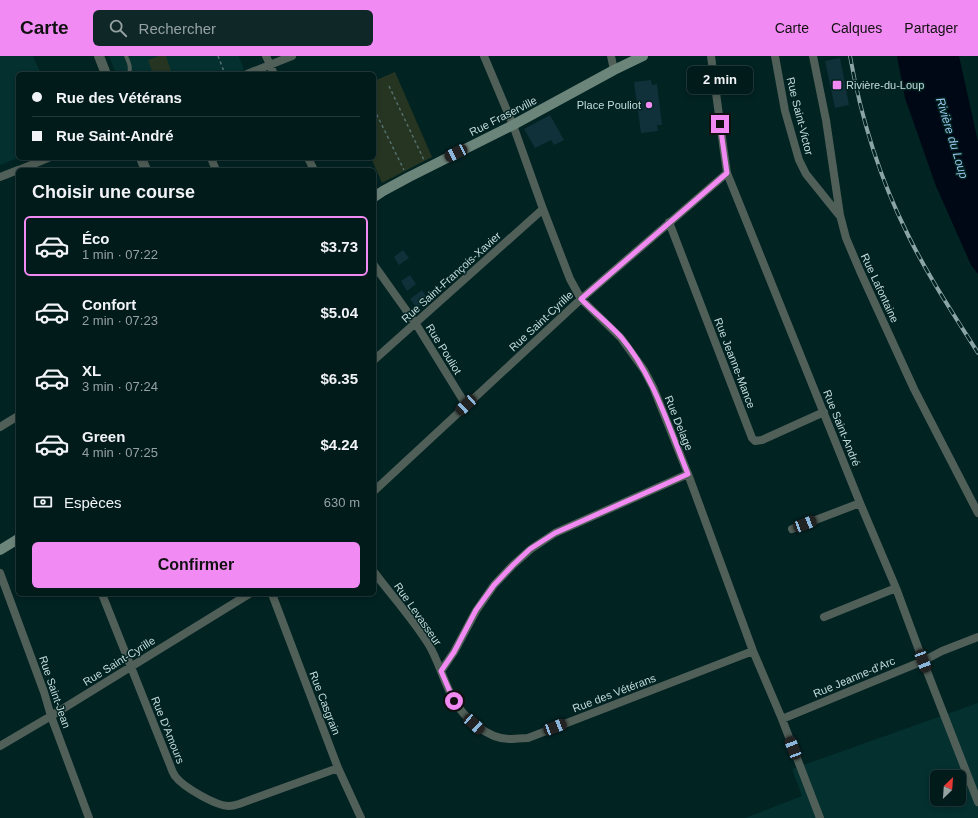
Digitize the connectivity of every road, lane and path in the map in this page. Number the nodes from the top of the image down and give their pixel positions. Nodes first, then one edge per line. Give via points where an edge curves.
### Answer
1 (99, 56) edge
2 (126, 56) edge
3 (218, 56) edge
4 (266, 56) edge
5 (292, 56) edge
6 (484, 56) edge
7 (611, 56) edge
8 (643, 56) edge
9 (711, 56) edge
10 (775, 56) edge
11 (813, 56) edge
12 (270, 65) junction
13 (614, 70) junction
14 (105, 72) edge
15 (129, 72) edge
16 (224, 72) edge
17 (252, 72) edge
18 (273, 72) edge
19 (389, 86) dead end
20 (376, 113) edge
21 (513, 125) junction
22 (43, 160) edge
23 (428, 167) junction
24 (25, 168) edge
25 (16, 171) edge
26 (727, 173) junction
27 (0, 177) edge
28 (408, 177) junction
29 (376, 196) edge
30 (543, 210) junction
31 (840, 215) junction
32 (669, 222) junction
33 (376, 268) edge
34 (581, 299) junction
35 (416, 324) junction
36 (376, 358) edge
37 (466, 405) junction
38 (824, 412) junction
39 (16, 417) edge
40 (0, 427) edge
41 (688, 474) junction
42 (376, 489) edge
43 (860, 503) junction
44 (978, 513) edge
45 (792, 529) dead end
46 (16, 540) edge
47 (0, 550) edge
48 (0, 573) edge
49 (376, 575) edge
50 (896, 588) junction
51 (103, 596) edge
52 (246, 596) edge
53 (273, 596) edge
54 (824, 617) dead end
55 (978, 637) edge
56 (753, 651) junction
57 (923, 661) junction
58 (131, 667) junction
59 (441, 671) junction
60 (51, 716) junction
61 (782, 719) junction
62 (0, 746) edge
63 (338, 768) junction
64 (978, 802) edge
65 (88, 818) edge
66 (361, 818) edge
67 (820, 818) edge

1 - 14 street
2 - 15 lane via 130,66
3 - 16 path
4 - 12 street
5 - 12 street
6 - 21 street, Rue Delage
7 - 13 street
8 - 13 main road, Rue Fraserville
9 - 26 street, Rue Saint-André
10 - 31 street, Rue Saint-Victor via 785,111 800,160 806,174
11 - 31 street, Rue Lafontaine via 826,120
12 - 17 street
12 - 18 street
13 - 21 main road, Rue Fraserville
19 - 23 path
20 - 28 path
21 - 23 main road, Rue Fraserville
21 - 30 street, Rue Delage
22 - 24 street
23 - 28 main road, Rue Fraserville
25 - 27 street
26 - 32 street, Rue Saint-Cyrille
26 - 38 street, Rue Saint-André
28 - 29 main road, Rue Fraserville
30 - 34 street, Rue Delage via 570,279
30 - 35 street, Rue Saint-François-Xavier
31 - 44 street, Rue Lafontaine via 851,251 914,389
32 - 34 street, Rue Saint-Cyrille
32 - 38 street, Rue Jeanne-Mance via 752,438 755,441 762,440
33 - 35 street, Rue Pouliot
34 - 37 street, Rue Saint-Cyrille
34 - 41 street, Rue Delage via 621,338 644,370
35 - 36 street, Rue Saint-François-Xavier
35 - 37 street, Rue Pouliot
37 - 42 street, Rue Saint-Cyrille
38 - 43 street, Rue Saint-André
39 - 40 street
41 - 56 street, Rue Delage
41 - 59 street via 555,533 530,549 494,585 476,610
43 - 45 street
43 - 50 street, Rue Saint-André
46 - 47 main road
48 - 60 street, Rue Saint-Jean
49 - 59 street, Rue Levasseur via 412,620
50 - 54 street
50 - 57 street, Rue Saint-André
51 - 58 street, Rue D'Amours
52 - 58 street, Rue Saint-Cyrille
53 - 63 street, Rue Casgrain
55 - 57 street, Rue Jeanne-d'Arc
56 - 59 street, Rue des Vétérans via 528,738 508,739 481,730 454,701
56 - 61 street, Rue Delage
57 - 61 street, Rue Jeanne-d'Arc
57 - 64 street, Rue Saint-André
58 - 60 street, Rue Saint-Cyrille
58 - 63 street, Rue D'Amours via 175,776 196,793 230,806
60 - 62 street, Rue Saint-Cyrille
60 - 65 street, Rue Saint-Jean
61 - 67 street, Rue Delage
63 - 66 street, Rue Casgrain

